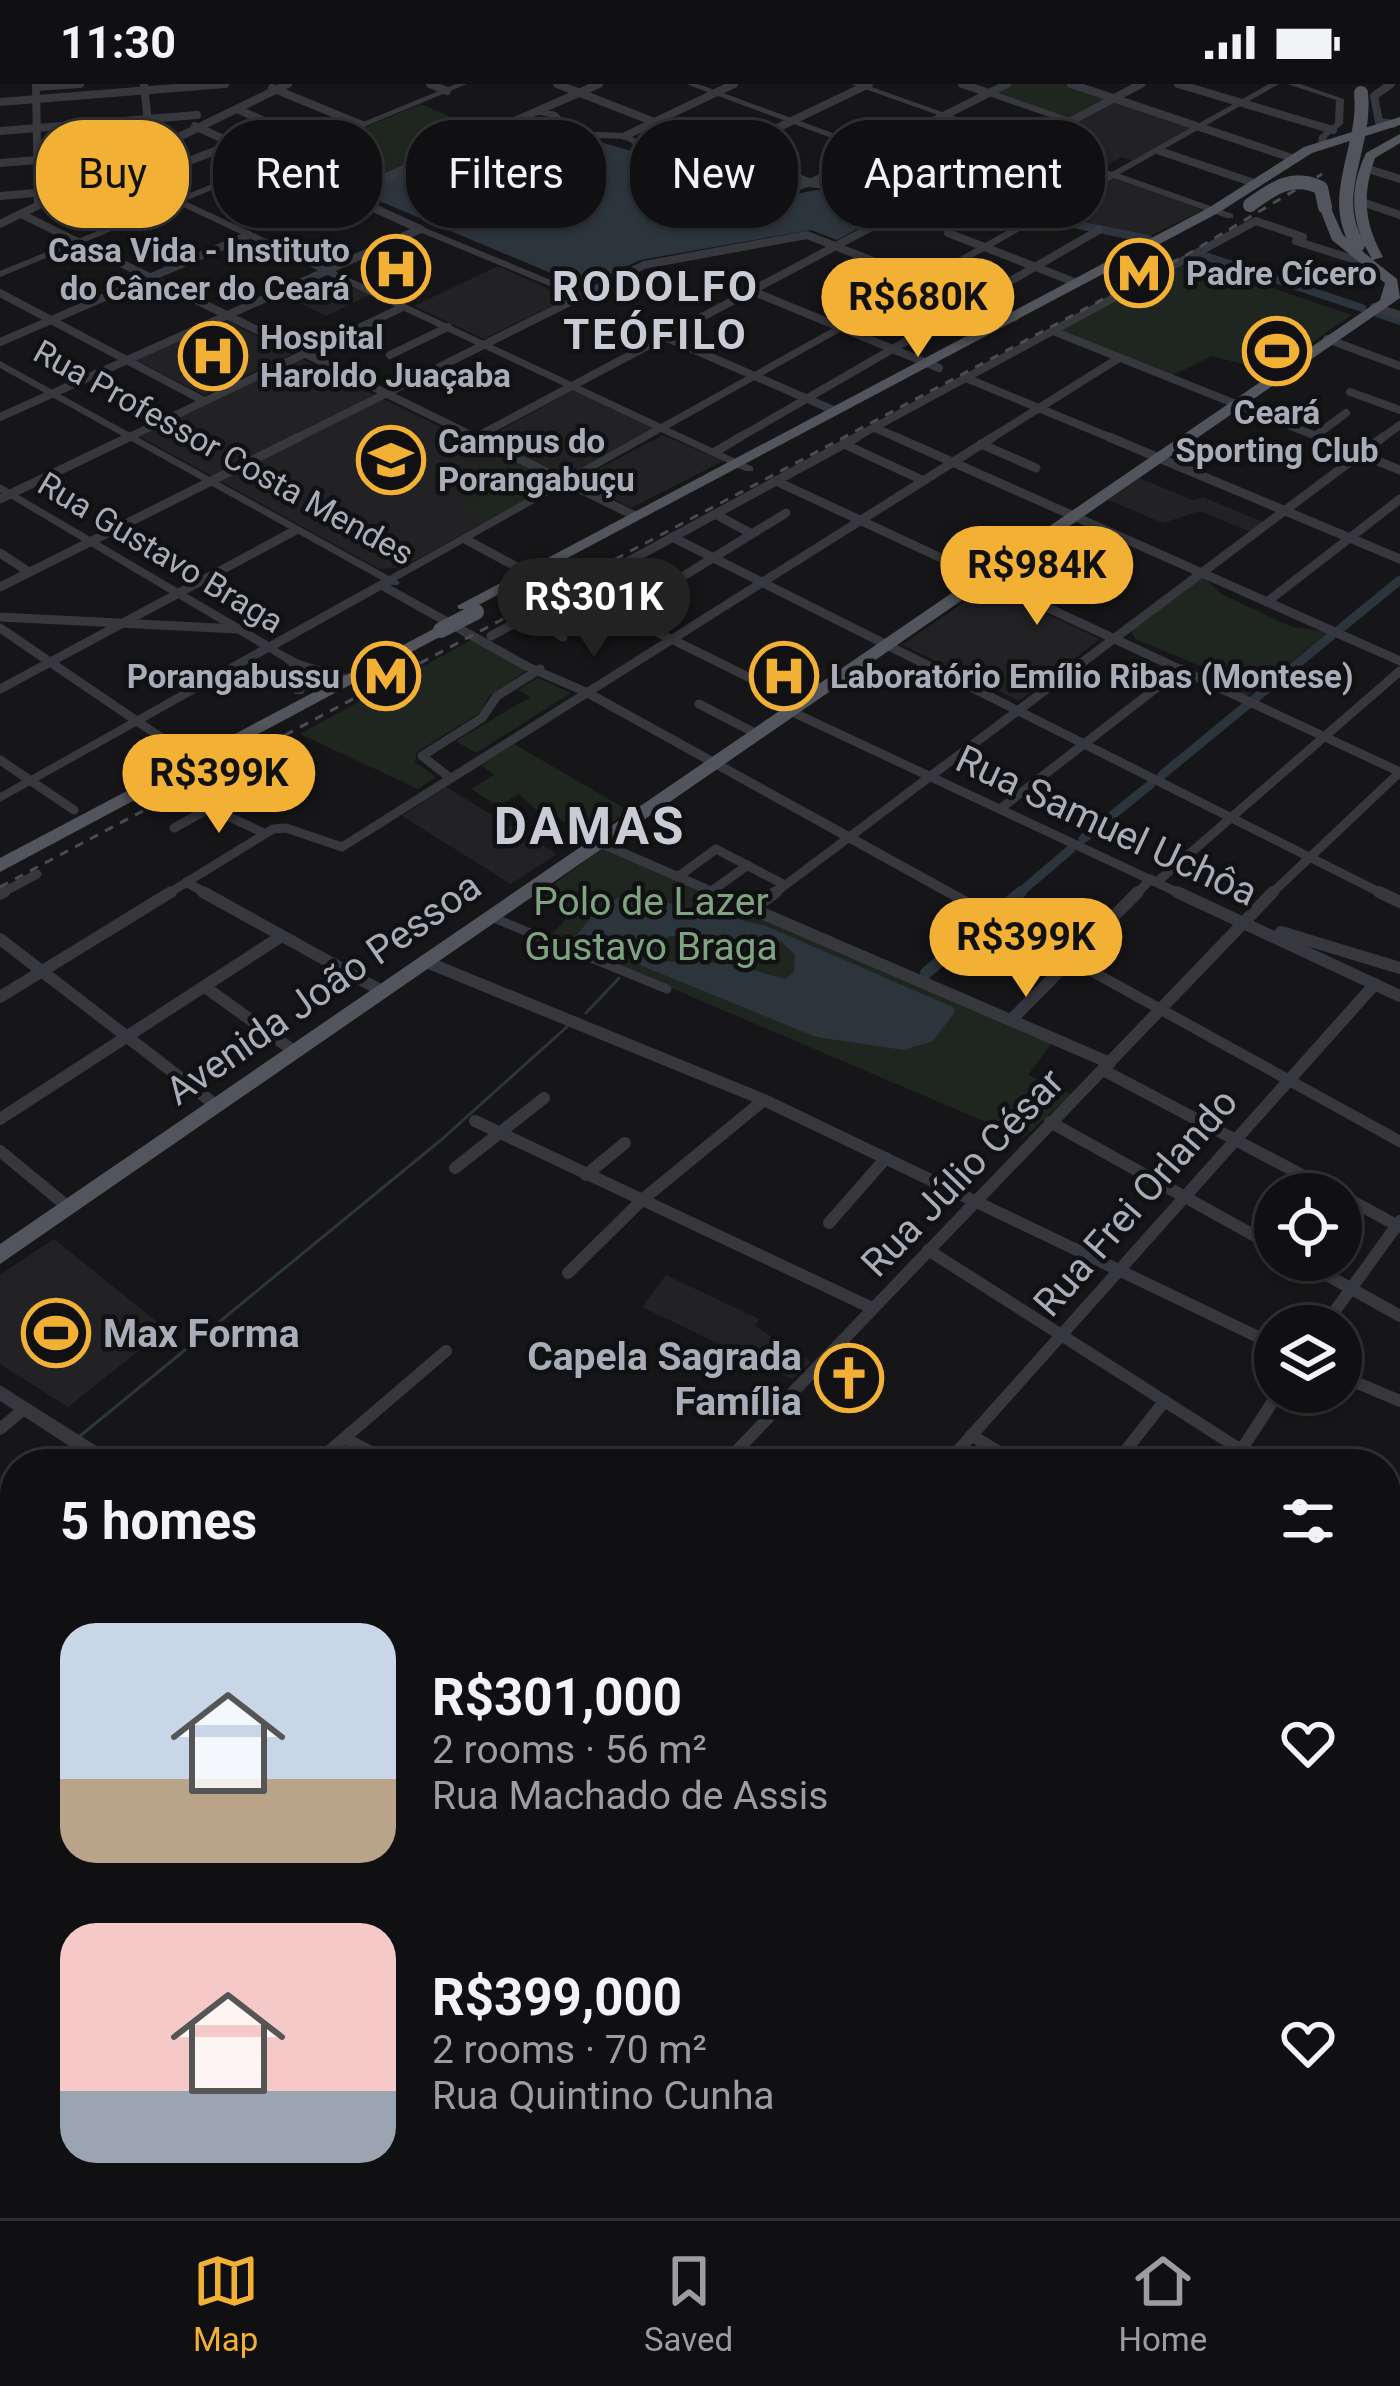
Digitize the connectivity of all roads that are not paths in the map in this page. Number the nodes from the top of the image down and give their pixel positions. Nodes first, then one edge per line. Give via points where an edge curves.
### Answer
1 (80, 84) edge
2 (225, 84) edge
3 (288, 84) edge
4 (430, 84) edge
5 (463, 84) edge
6 (557, 84) edge
7 (599, 84) edge
8 (690, 84) edge
9 (734, 84) edge
10 (962, 84) edge
11 (1007, 84) edge
12 (1071, 84) edge
13 (1141, 84) edge
14 (1178, 84) edge
15 (1275, 84) edge
16 (1291, 84) edge
17 (1346, 84) edge
18 (1358, 84) edge
19 (1391, 84) edge
20 (863, 85) edge
21 (36, 86) edge
22 (144, 87) edge
23 (275, 87) edge
24 (447, 91) junction
25 (579, 92) junction
26 (715, 93) junction
27 (989, 93) junction
28 (1113, 98) junction
29 (36, 99) junction
30 (0, 102) edge
31 (1244, 104) junction
32 (237, 109) junction
33 (536, 111) junction
34 (945, 115) junction
35 (146, 119) junction
36 (262, 120) edge
37 (351, 120) edge
38 (374, 120) edge
39 (649, 120) edge
40 (658, 120) edge
41 (786, 120) edge
42 (795, 120) edge
43 (935, 120) edge
44 (959, 120) edge
45 (1067, 120) edge
46 (1072, 120) edge
47 (197, 123) junction
48 (35, 128) junction
49 (189, 128) edge
50 (1202, 128) junction
51 (1398, 128) edge
52 (1333, 130) junction
53 (0, 131) edge
54 (213, 133) edge
55 (630, 134) edge
56 (625, 136) junction
57 (630, 139) edge
58 (1326, 147) junction
59 (1160, 151) junction
60 (213, 152) edge
61 (1292, 158) junction
62 (34, 160) junction
63 (189, 161) dead end
64 (0, 163) edge
65 (1365, 168) junction
66 (1105, 172) edge
67 (1112, 174) junction
68 (822, 177) edge
69 (798, 178) edge
70 (1105, 178) edge
71 (1400, 179) edge
72 (811, 183) junction
73 (1254, 183) junction
74 (822, 185) edge
75 (798, 187) edge
76 (35, 193) junction
77 (0, 196) edge
78 (36, 197) edge
79 (1362, 202) dead end
80 (36, 206) edge
81 (189, 207) edge
82 (1325, 207) junction
83 (1223, 213) junction
84 (21, 214) junction
85 (1400, 215) edge
86 (0, 224) edge
87 (111, 228) edge
88 (870, 228) edge
89 (1015, 228) edge
90 (420, 229) junction
91 (1099, 230) dead end
92 (948, 233) dead end
93 (249, 235) junction
94 (1300, 239) junction
95 (77, 242) junction
96 (837, 246) junction
97 (1344, 246) junction
98 (981, 248) junction
99 (1374, 261) junction
100 (1035, 268) junction
101 (325, 270) junction
102 (1400, 273) edge
103 (0, 274) edge
104 (149, 278) junction
105 (926, 282) junction
106 (1077, 283) junction
107 (752, 290) junction
108 (0, 293) edge
109 (580, 296) junction
110 (1387, 299) edge
111 (977, 302) junction
112 (403, 307) junction
113 (223, 314) junction
114 (1400, 315) edge
115 (1015, 317) junction
116 (52, 321) junction
117 (448, 328) junction
118 (844, 328) junction
119 (1053, 331) junction
120 (665, 337) junction
121 (1328, 339) junction
122 (0, 342) edge
123 (485, 345) junction
124 (893, 349) junction
125 (303, 353) junction
126 (390, 355) dead end
127 (1119, 358) junction
128 (125, 360) junction
129 (0, 364) edge
130 (932, 365) junction
131 (1400, 366) edge
132 (757, 376) junction
133 (966, 378) junction
134 (574, 385) junction
135 (1350, 392) dead end
136 (53, 393) junction
137 (385, 394) junction
138 (808, 398) junction
139 (205, 401) junction
140 (1233, 404) junction
141 (1036, 409) junction
142 (833, 410) junction
143 (1400, 410) edge
144 (1346, 413) dead end
145 (0, 417) edge
146 (1400, 424) edge
147 (662, 427) junction
148 (875, 428) junction
149 (1315, 436) junction
150 (129, 437) junction
151 (476, 437) junction
152 (844, 444) junction
153 (981, 444) junction
154 (715, 452) junction
155 (1361, 454) junction
156 (1156, 458) junction
157 (951, 462) junction
158 (742, 465) junction
159 (1036, 468) dead end
160 (1400, 470) edge
161 (922, 480) junction
162 (776, 481) junction
163 (212, 482) junction
164 (565, 483) junction
165 (3, 493) edge
166 (1400, 499) edge
167 (1285, 512) junction
168 (786, 513) dead end
169 (715, 514) junction
170 (633, 515) junction
171 (1071, 515) junction
172 (860, 519) junction
173 (296, 530) junction
174 (752, 534) junction
175 (672, 537) junction
176 (1349, 537) junction
177 (465, 539) junction
178 (92, 542) junction
179 (0, 554) edge
180 (713, 557) junction
181 (1400, 559) edge
182 (29, 572) junction
183 (528, 573) junction
184 (1200, 573) junction
185 (981, 577) junction
186 (762, 582) junction
187 (385, 583) junction
188 (0, 587) edge
189 (574, 591) junction
190 (178, 594) junction
191 (1267, 602) junction
192 (471, 609) junction
193 (528, 615) junction
194 (620, 615) junction
195 (0, 617) edge
196 (124, 624) junction
197 (436, 627) junction
198 (0, 628) edge
199 (237, 629) junction
200 (490, 636) junction
201 (563, 637) dead end
202 (1113, 639) junction
203 (669, 640) junction
204 (884, 643) junction
205 (269, 649) junction
206 (1400, 661) edge
207 (53, 662) junction
208 (295, 664) junction
209 (540, 669) junction
210 (1181, 670) junction
211 (1400, 671) edge
212 (331, 675) junction
213 (351, 680) junction
214 (0, 689) edge
215 (298, 692) junction
216 (586, 692) junction
217 (699, 704) dead end
218 (794, 706) junction
219 (1017, 709) junction
220 (143, 721) junction
221 (755, 733) junction
222 (1324, 737) junction
223 (1084, 743) junction
224 (192, 756) junction
225 (0, 760) edge
226 (712, 762) junction
227 (1400, 772) edge
228 (929, 776) junction
229 (449, 777) junction
230 (32, 782) junction
231 (0, 798) edge
232 (1000, 808) junction
233 (74, 810) junction
234 (1231, 816) junction
235 (173, 828) dead end
236 (264, 833) junction
237 (846, 837) junction
238 (598, 842) junction
239 (0, 849) edge
240 (1310, 855) junction
241 (748, 865) junction
242 (0, 866) edge
243 (37, 874) dead end
244 (680, 876) junction
245 (1154, 880) junction
246 (185, 882) junction
247 (783, 884) junction
248 (713, 890) junction
249 (0, 894) edge
250 (1400, 902) edge
251 (754, 908) junction
252 (489, 916) junction
253 (1253, 926) junction
254 (280, 937) junction
255 (0, 938) edge
256 (424, 961) junction
257 (1070, 961) junction
258 (1400, 968) edge
259 (42, 970) junction
260 (1375, 984) junction
261 (205, 987) junction
262 (667, 989) dead end
263 (380, 991) junction
264 (1400, 996) edge
265 (0, 997) edge
266 (1161, 1013) junction
267 (1011, 1020) junction
268 (128, 1036) junction
269 (294, 1051) junction
270 (1107, 1067) junction
271 (1285, 1082) junction
272 (544, 1098) dead end
273 (764, 1100) junction
274 (217, 1106) junction
275 (0, 1119) edge
276 (476, 1121) dead end
277 (1050, 1122) junction
278 (500, 1133) junction
279 (1232, 1141) junction
280 (1400, 1142) edge
281 (625, 1143) dead end
282 (0, 1151) edge
283 (886, 1158) junction
284 (455, 1168) dead end
285 (1296, 1173) edge
286 (586, 1175) junction
287 (1183, 1197) junction
288 (643, 1200) junction
289 (972, 1200) junction
290 (1362, 1206) edge
291 (68, 1207) junction
292 (830, 1223) dead end
293 (1399, 1224) edge
294 (1254, 1236) edge
295 (928, 1250) junction
296 (0, 1255) edge
297 (1118, 1269) junction
298 (568, 1273) dead end
299 (1338, 1281) edge
300 (1351, 1288) junction
301 (1339, 1305) edge
302 (872, 1308) junction
303 (1400, 1316) edge
304 (1063, 1335) junction
305 (1254, 1335) edge
306 (446, 1352) dead end
307 (1362, 1385) edge
308 (0, 1392) edge
309 (1400, 1401) edge
310 (1162, 1403) junction
311 (25, 1408) junction
312 (1265, 1413) edge
313 (0, 1429) edge
314 (971, 1436) junction
315 (346, 1438) junction
316 (88, 1449) edge
317 (332, 1449) edge
318 (366, 1449) edge
319 (736, 1449) edge
320 (959, 1449) edge
321 (993, 1449) edge
322 (1127, 1449) edge
323 (1239, 1449) edge
324 (1242, 1449) edge

1 - 21 street
2 - 22 street
3 - 23 street
4 - 24 street
5 - 24 street
6 - 25 street
7 - 25 street
8 - 26 street
9 - 26 street
10 - 27 street
11 - 27 street
12 - 28 street
13 - 28 street
14 - 31 street
15 - 31 street
16 - 52 street via 1340,99
17 - 82 main road via 1353,115
18 - 97 main road, bridge via 1364,117 1341,217
19 - 51 street via 1374,96 1378,122
20 - 34 street
20 - 42 street
21 - 29 street
22 - 29 street
22 - 35 street
23 - 32 street
23 - 37 street
23 - 47 street
24 - 38 street
25 - 33 street
25 - 39 street
26 - 40 street
26 - 41 street
27 - 34 street
27 - 45 street
28 - 46 street
28 - 50 street
29 - 30 street
29 - 48 street
31 - 50 street
31 - 52 street
32 - 36 street
32 - 47 street
33 - 56 street via 574,134
33 - 90 street via 345,195
34 - 43 street
34 - 44 street
35 - 47 street
35 - 48 street
47 - 49 street
47 - 54 street
48 - 53 street
48 - 62 street
50 - 59 street
50 - 61 street
51 - 58 main road
51 - 65 main road
52 - 58 street
55 - 56 street
56 - 57 street
58 - 61 main road
58 - 83 main road
59 - 67 street
59 - 73 street
60 - 63 street
61 - 73 main road
62 - 64 street
62 - 76 street
65 - 71 street
65 - 99 main road via 1357,218
66 - 67 street
67 - 70 street
67 - 83 street
68 - 72 street
69 - 72 street
72 - 74 street
72 - 75 street
73 - 83 main road
76 - 77 street
76 - 78 street
79 - 85 street
80 - 84 street
81 - 93 street
82 - 83 main road, bridge via 1318,185 1302,180
82 - 97 main road
83 - 106 main road
83 - 130 main road
84 - 86 street
84 - 95 street
87 - 95 street
88 - 96 street
89 - 98 street
90 - 101 street
90 - 109 street
91 - 100 street
92 - 98 street
93 - 101 street
93 - 104 street
94 - 97 street
94 - 99 street
94 - 119 street via 1253,223
95 - 103 street
95 - 104 street
96 - 105 street
96 - 107 street
96 - 109 street via 807,235 644,265
97 - 99 main road
98 - 100 street
98 - 105 street
99 - 102 main road
99 - 110 main road via 1394,285
100 - 106 street
100 - 111 street
101 - 112 street
101 - 113 street
104 - 113 street
104 - 116 street
105 - 111 street
105 - 118 street
106 - 115 main road
107 - 118 street
107 - 120 street
108 - 116 street
109 - 123 street
110 - 114 street
110 - 121 main road, Avenida João Pessoa
111 - 115 street
111 - 124 street
112 - 117 street
112 - 125 street
113 - 125 street
113 - 128 street
115 - 130 main road
116 - 122 street
116 - 128 street
117 - 123 street
117 - 126 street
118 - 124 street
118 - 132 street
119 - 127 street
119 - 133 street
120 - 132 street
120 - 134 street
121 - 131 street
121 - 140 main road, Avenida João Pessoa
123 - 134 street
123 - 137 street
124 - 130 street
124 - 138 street
125 - 137 street
125 - 139 street
127 - 140 street
127 - 141 street
128 - 136 street
128 - 139 street
129 - 136 street, Rua Professor Costa Mendes
130 - 142 main road
130 - 158 main road
132 - 138 street
132 - 147 street
133 - 141 street
133 - 148 street
134 - 147 street
134 - 151 street
135 - 143 street
136 - 145 street
136 - 150 street, Rua Professor Costa Mendes
137 - 151 street
137 - 163 street
138 - 142 street
138 - 154 street
139 - 150 street
140 - 149 street
140 - 156 main road, Avenida João Pessoa
141 - 153 street
141 - 156 street
142 - 158 main road
144 - 149 street
146 - 155 street
147 - 154 street
147 - 164 street
148 - 152 street
148 - 157 street
149 - 155 street
150 - 163 street, Rua Professor Costa Mendes
150 - 165 street
151 - 164 street
152 - 161 street
152 - 162 street
153 - 157 street
153 - 159 street
154 - 158 street
155 - 160 street
155 - 167 street
156 - 167 street
156 - 171 main road, Avenida João Pessoa
157 - 161 street
157 - 171 street
158 - 170 main road
158 - 192 main road
161 - 172 street
162 - 169 street
162 - 172 street
163 - 173 street, Rua Professor Costa Mendes
163 - 178 street
164 - 170 street
164 - 177 street
165 - 178 street, Rua Gustavo Braga
166 - 176 street
167 - 176 street
167 - 184 street
168 - 174 street
169 - 174 street
169 - 175 street
170 - 183 main road
171 - 184 street
171 - 185 main road, Avenida João Pessoa
172 - 185 street
172 - 186 street
173 - 187 street, Rua Professor Costa Mendes
173 - 190 street
174 - 180 street
175 - 180 street
175 - 189 street
176 - 181 street
176 - 191 street
177 - 183 street
177 - 187 street
178 - 182 street
178 - 190 street, Rua Gustavo Braga
179 - 182 street
180 - 186 street
180 - 194 street
182 - 188 street
183 - 192 main road
184 - 191 street
184 - 202 street
185 - 202 street
185 - 204 main road, Avenida João Pessoa
186 - 203 street
186 - 204 street
187 - 200 street, Rua Professor Costa Mendes
187 - 205 street
187 - 209 street, Rua Professor Costa Mendes
189 - 193 street
189 - 194 street, Rua Samuel Uchôa
190 - 196 street
190 - 199 street, Rua Gustavo Braga
191 - 206 street
192 - 197 main road, bridge
193 - 200 street
193 - 201 street
194 - 203 street, Rua Samuel Uchôa
195 - 196 street
196 - 199 street
196 - 207 street
197 - 212 main road
197 - 213 main road
198 - 207 street
199 - 205 street, Rua Gustavo Braga
200 - 209 street, Rua Professor Costa Mendes
202 - 210 street
202 - 219 street
203 - 216 street
203 - 218 street, Rua Samuel Uchôa
204 - 218 main road, Avenida João Pessoa
204 - 219 street
205 - 208 street, Rua Gustavo Braga
205 - 220 street
207 - 214 street
207 - 220 street
208 - 212 street, Rua Gustavo Braga
208 - 215 street, Rua Gustavo Braga
209 - 216 street, Rua Professor Costa Mendes
209 - 229 street via 422,756
210 - 222 street
210 - 223 street
211 - 222 street
212 - 213 street, Rua Gustavo Braga
212 - 215 main road
213 - 224 main road
215 - 224 main road
216 - 226 street, Rua Professor Costa Mendes
216 - 229 street
217 - 221 street
218 - 221 main road, Avenida João Pessoa
218 - 228 street, Rua Samuel Uchôa
219 - 223 street
219 - 228 street
220 - 224 street
220 - 230 street
221 - 226 main road, Avenida João Pessoa
222 - 227 street
222 - 234 street
223 - 232 street
223 - 234 street
224 - 233 main road
224 - 242 main road
225 - 230 street
226 - 237 street, Rua Professor Costa Mendes
226 - 238 main road, Avenida João Pessoa
227 - 240 street, Rua Júlio César
228 - 232 street, Rua Samuel Uchôa
228 - 237 street
229 - 236 street via 342,847 286,828
230 - 231 street
230 - 233 street
232 - 245 street, Rua Samuel Uchôa
233 - 239 main road
234 - 240 street
234 - 245 street
235 - 236 street via 210,808
236 - 246 street
237 - 247 street
237 - 257 street, Rua Professor Costa Mendes
238 - 244 street
238 - 252 main road, Avenida João Pessoa
240 - 250 street
240 - 253 street, Rua Júlio César
241 - 244 street via 716,849
241 - 247 street
241 - 248 street
243 - 249 street
244 - 248 street
245 - 253 street, Rua Samuel Uchôa
245 - 257 street
246 - 254 street
246 - 259 street
247 - 251 street
248 - 251 street
251 - 267 street
252 - 256 main road, Avenida João Pessoa
252 - 262 street
253 - 258 street
253 - 260 street, Rua Samuel Uchôa
253 - 266 street, Rua Júlio César
254 - 261 street
254 - 263 street
255 - 259 street
256 - 263 main road, Avenida João Pessoa
256 - 273 street
257 - 266 street, Rua Professor Costa Mendes
257 - 267 street
259 - 265 street
259 - 268 street
260 - 264 street, Rua Samuel Uchôa
260 - 271 street, Rua Frei Orlando
261 - 268 street
261 - 269 street
263 - 269 main road, Avenida João Pessoa
266 - 270 street, Rua Júlio César
266 - 271 street, Rua Professor Costa Mendes
267 - 270 street
268 - 274 street
268 - 275 street
269 - 274 main road, Avenida João Pessoa
270 - 277 street, Rua Júlio César
270 - 279 street
271 - 279 street, Rua Frei Orlando
271 - 280 street, Rua Professor Costa Mendes
272 - 278 street
273 - 283 street
273 - 288 street
274 - 291 main road, Avenida João Pessoa
276 - 278 street
277 - 287 street
277 - 289 street, Rua Júlio César
278 - 284 street
278 - 286 street
279 - 285 street
279 - 287 street, Rua Frei Orlando
281 - 286 street
282 - 291 street
283 - 289 street
283 - 292 street
286 - 288 street
287 - 294 street
287 - 297 street, Rua Frei Orlando
288 - 298 street
288 - 302 street
289 - 295 street, Rua Júlio César
289 - 297 street
290 - 293 street
291 - 296 main road, Avenida João Pessoa
293 - 300 street
295 - 302 street, Rua Júlio César
295 - 304 street
297 - 304 street, Rua Frei Orlando
297 - 305 street
299 - 300 street
300 - 301 street
300 - 303 street
302 - 319 street, Rua Júlio César
304 - 310 street
304 - 314 street, Rua Frei Orlando
306 - 315 street
307 - 309 street
308 - 311 street
310 - 322 street
310 - 323 street
311 - 313 street
311 - 316 street
312 - 324 street
314 - 320 street, Rua Frei Orlando
314 - 321 street
315 - 317 street
315 - 318 street

